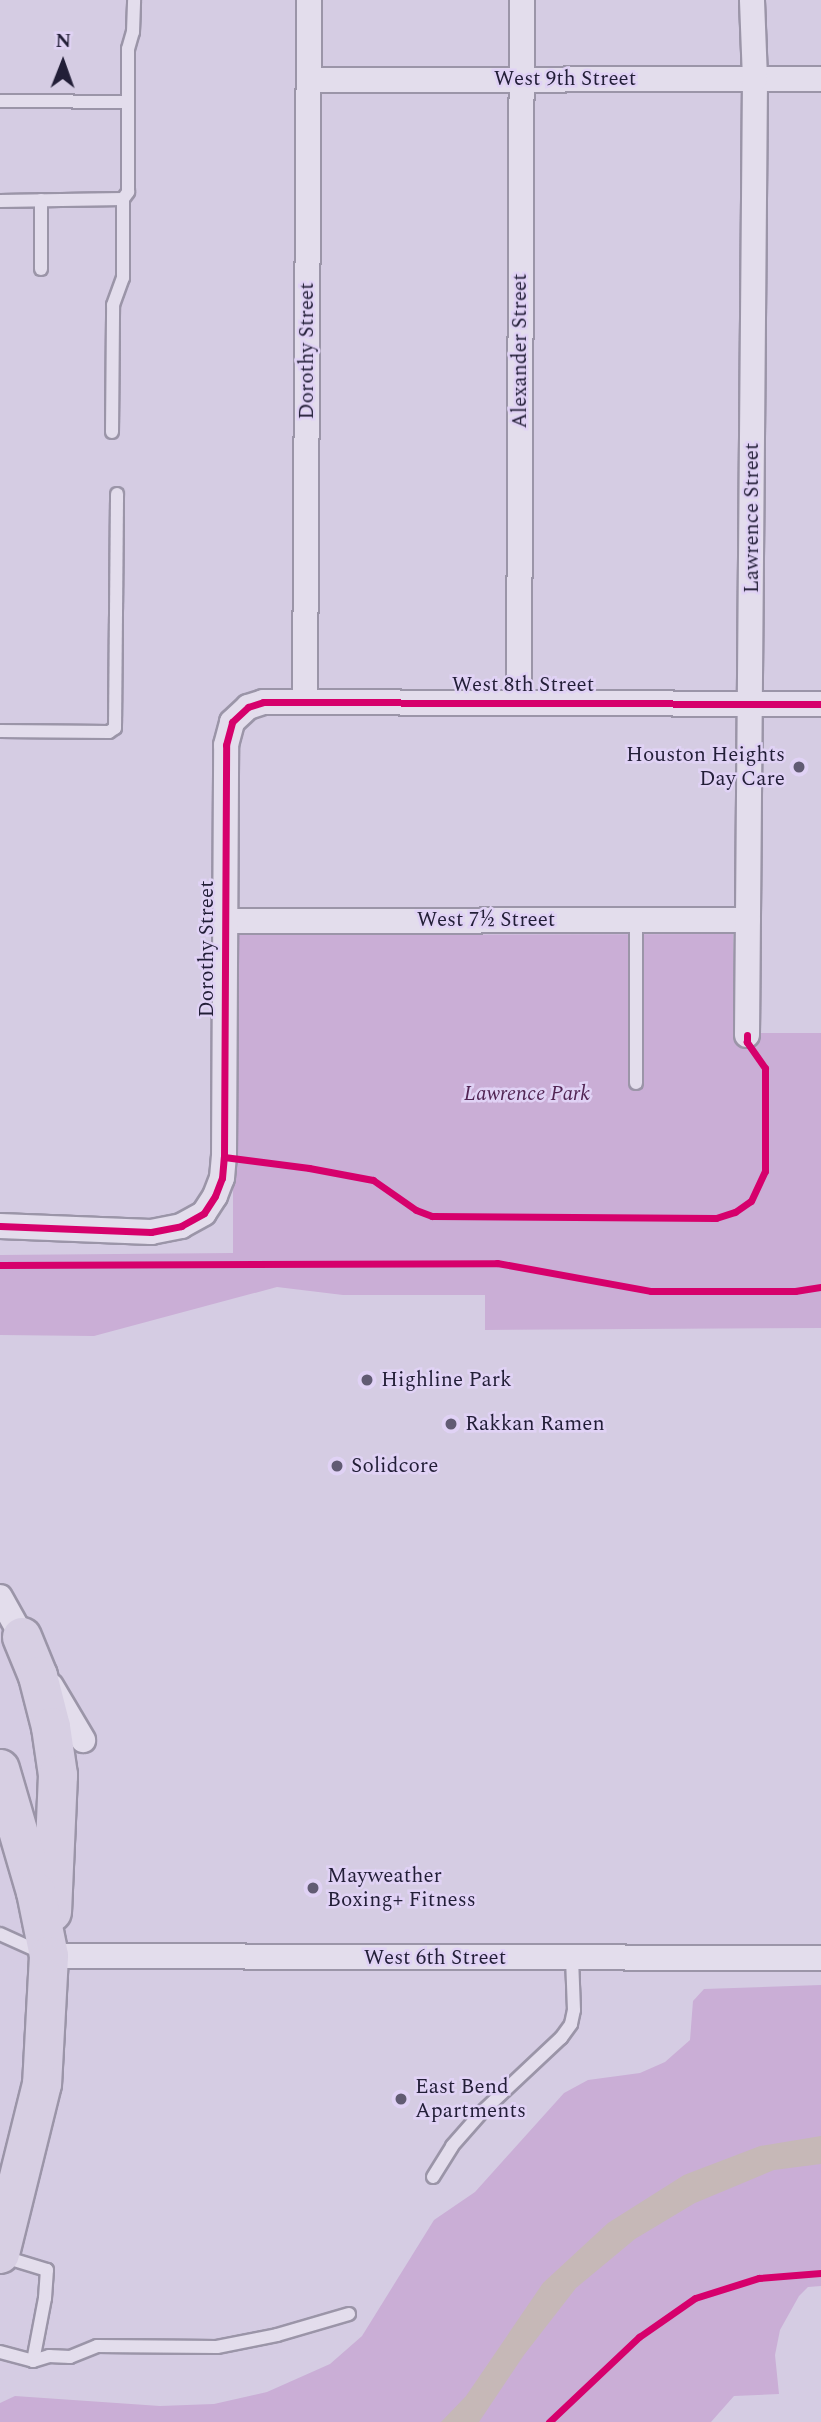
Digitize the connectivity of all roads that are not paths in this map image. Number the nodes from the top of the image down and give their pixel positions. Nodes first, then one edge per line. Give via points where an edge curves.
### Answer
1 (134, 0) edge
2 (309, 0) edge
3 (522, 0) edge
4 (752, 0) edge
5 (521, 79) junction
6 (755, 79) junction
7 (821, 79) edge
8 (309, 80) junction
9 (0, 101) edge
10 (128, 102) junction
11 (122, 199) junction
12 (41, 200) junction
13 (0, 201) edge
14 (41, 269) dead end
15 (112, 432) dead end
16 (117, 494) dead end
17 (305, 702) junction
18 (519, 702) junction
19 (750, 704) junction
20 (821, 704) edge
21 (232, 722) joint
22 (0, 731) edge
23 (636, 920) junction
24 (748, 920) junction
25 (225, 921) junction
26 (747, 1035) dead end
27 (636, 1083) dead end
28 (0, 1226) edge
29 (0, 1597) edge
30 (22, 1637) junction
31 (83, 1740) dead end
32 (1, 1774) edge
33 (0, 1934) edge
34 (49, 1956) junction
35 (572, 1958) junction
36 (821, 1958) edge
37 (433, 2176) dead end
38 (1, 2243) edge
39 (349, 2314) dead end
40 (0, 2352) edge
41 (33, 2361) junction

1 - 10 lane
2 - 8 street, Dorothy Street
3 - 5 street, Alexander Street
4 - 6 street, Lawrence Street
5 - 6 street, West 9th Street
5 - 8 street, West 9th Street
5 - 18 street, Alexander Street
6 - 7 street, West 9th Street
6 - 19 street, Lawrence Street
8 - 17 street, Dorothy Street
9 - 10 lane
10 - 11 lane via 128,192
11 - 12 lane
11 - 15 lane via 123,278 113,305
12 - 13 lane
12 - 14 lane
16 - 22 lane via 115,728 109,732
17 - 18 street, West 8th Street
17 - 21 street, West 8th Street via 263,702 248,707
18 - 19 street, West 8th Street
19 - 20 street, West 8th Street
19 - 24 street, Lawrence Street
21 - 25 street, Dorothy Street via 226,745
23 - 24 street, West 7½ Street
23 - 25 street, West 7½ Street
23 - 27 lane
24 - 26 street, Lawrence Street
25 - 28 street, Dorothy Street via 222,1178 204,1213 181,1226 151,1232
29 - 30 street
30 - 31 street
30 - 34 main road via 38,1676 58,1775
32 - 34 main road via 36,1892
33 - 34 lane
34 - 35 street, West 6th Street
34 - 38 main road via 42,2084
35 - 36 street, West 6th Street
35 - 37 lane via 571,2024 481,2113
38 - 41 lane via 47,2270
39 - 41 lane via 217,2347 97,2346 70,2357
40 - 41 lane

